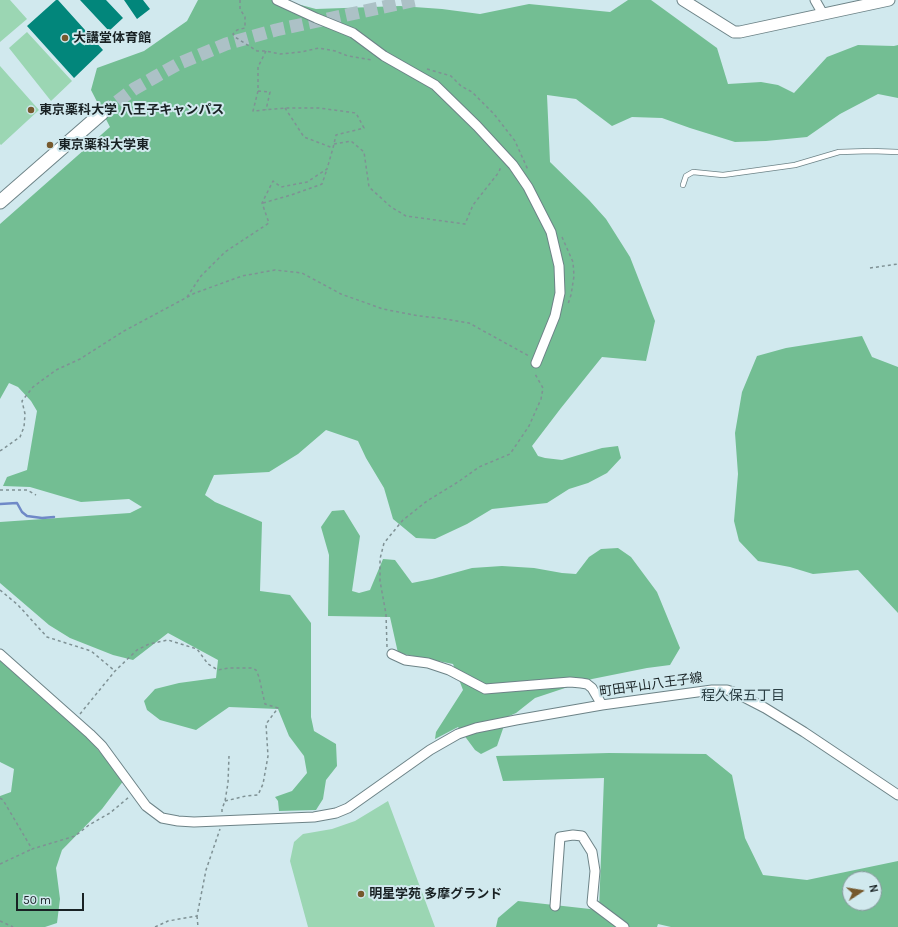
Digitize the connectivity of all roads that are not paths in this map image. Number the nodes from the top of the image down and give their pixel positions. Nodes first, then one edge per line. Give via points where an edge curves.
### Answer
1 (277, 0) edge
2 (683, 0) edge
3 (815, 0) edge
4 (889, 0) edge
5 (875, 1) edge
6 (823, 14) junction
7 (102, 113) tunnel mouth
8 (898, 152) edge
9 (683, 185) dead end
10 (0, 202) edge
11 (536, 362) road end
12 (0, 654) edge
13 (392, 654) road end
14 (602, 706) junction
15 (898, 795) edge
16 (556, 906) dead end
17 (624, 927) edge

1 - 11 street via 353,33 384,56 435,85 504,155 528,187 551,232 559,266 560,293 555,316
2 - 6 street via 734,32
3 - 6 street
4 - 5 street
5 - 6 street
7 - 10 main road
8 - 9 lane via 839,152 795,165 723,175 693,172 686,176
12 - 14 street, 町田平山八王子線 via 102,746 146,806 162,818 178,821 314,817 336,813 348,808 436,746 458,734 516,720
13 - 14 street via 405,660 428,663 450,670 485,689 570,682 587,684
14 - 15 street, 町田平山八王子線 via 727,690 765,708
16 - 17 street via 560,837 582,836 592,852 595,871 592,903

